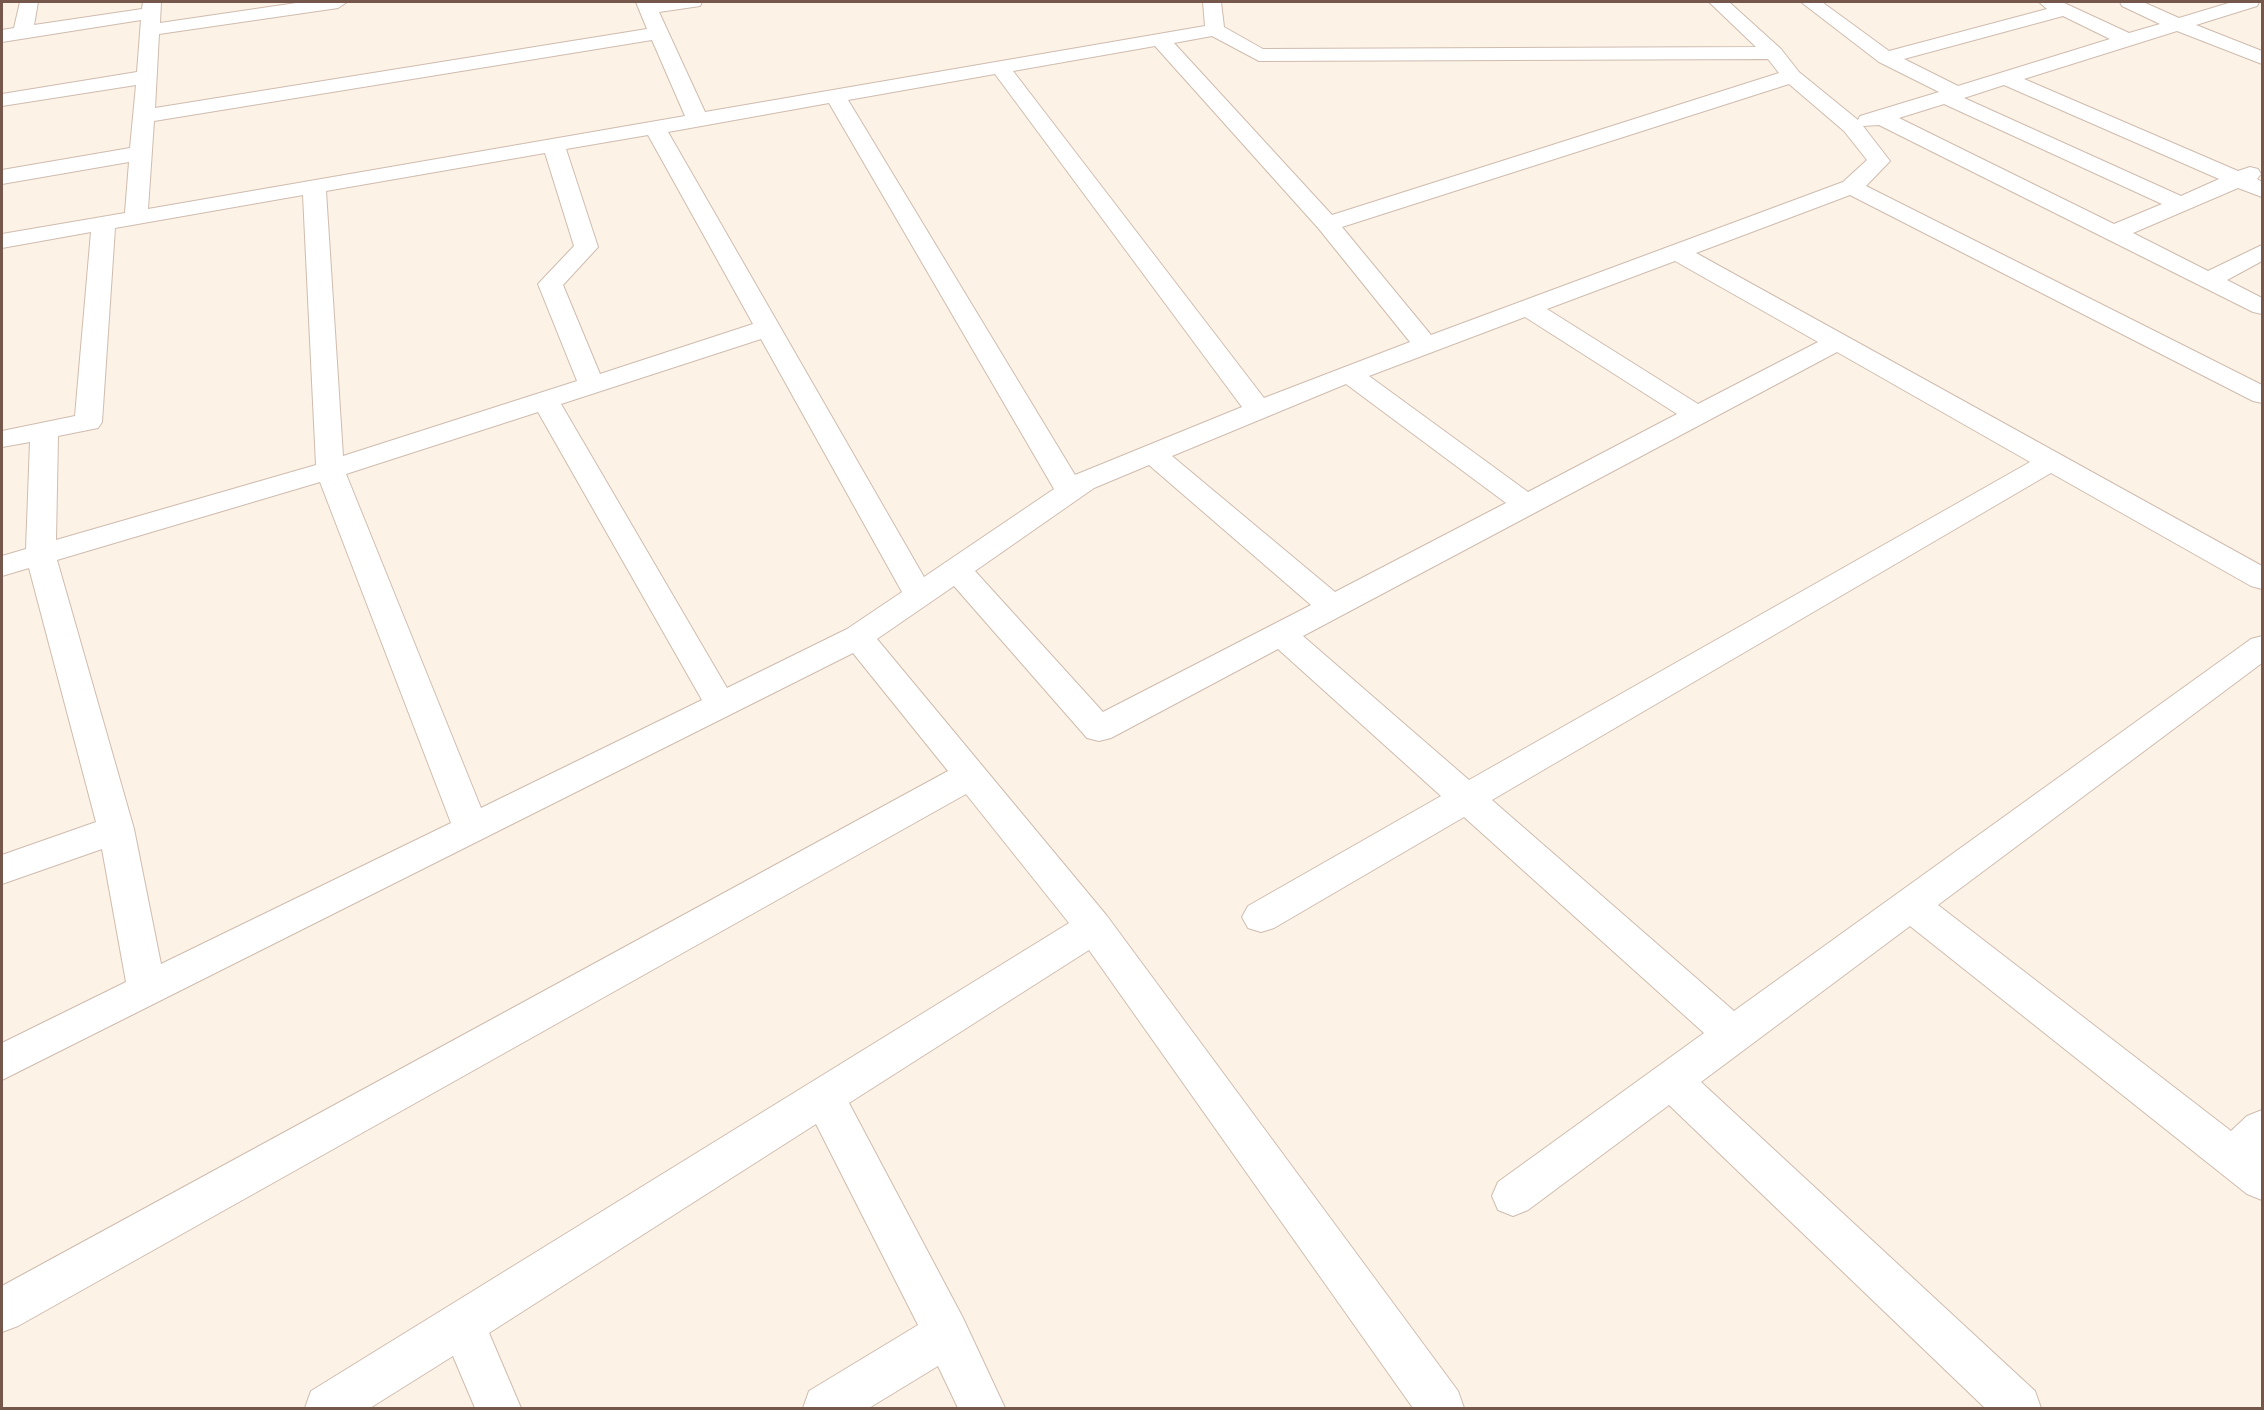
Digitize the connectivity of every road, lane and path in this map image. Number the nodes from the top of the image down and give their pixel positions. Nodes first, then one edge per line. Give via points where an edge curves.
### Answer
1 (28, 2) edge
2 (338, 2) edge
3 (693, 2) edge
4 (1212, 2) edge
5 (1718, 2) edge
6 (1810, 2) edge
7 (2129, 2) edge
8 (2241, 4) edge
9 (647, 5) edge
10 (2056, 6) edge
11 (151, 15) edge
12 (2262, 19) edge
13 (2176, 24) junction
14 (1215, 30) junction
15 (23, 32) junction
16 (657, 33) junction
17 (2, 36) edge
18 (1158, 38) junction
19 (2127, 40) junction
20 (1774, 53) junction
21 (1886, 58) junction
22 (2262, 58) edge
23 (999, 66) junction
24 (1792, 76) junction
25 (146, 77) junction
26 (2004, 78) junction
27 (834, 95) junction
28 (1951, 95) junction
29 (2, 100) edge
30 (144, 116) junction
31 (1880, 117) junction
32 (698, 120) junction
33 (654, 126) junction
34 (1852, 126) junction
35 (553, 144) junction
36 (140, 153) junction
37 (2262, 168) edge
38 (2, 177) edge
39 (2238, 179) junction
40 (314, 186) junction
41 (1851, 187) junction
42 (2262, 190) edge
43 (2181, 204) junction
44 (136, 217) junction
45 (104, 222) junction
46 (1327, 224) junction
47 (2114, 233) junction
48 (2, 241) edge
49 (1676, 252) junction
50 (2262, 252) edge
51 (2208, 280) junction
52 (1526, 307) junction
53 (2262, 307) edge
54 (768, 328) junction
55 (1837, 342) junction
56 (1426, 345) junction
57 (1348, 374) junction
58 (592, 385) junction
59 (2262, 395) edge
60 (545, 400) junction
61 (1258, 409) junction
62 (1697, 415) junction
63 (44, 430) junction
64 (2, 439) edge
65 (1152, 453) junction
66 (2052, 461) junction
67 (330, 470) junction
68 (1070, 491) junction
69 (1527, 504) junction
70 (41, 555) junction
71 (2, 566) edge
72 (956, 569) junction
73 (2262, 579) edge
74 (919, 595) junction
75 (1332, 606) junction
76 (1280, 633) junction
77 (858, 637) junction
78 (2262, 647) edge
79 (721, 705) junction
80 (970, 775) junction
81 (1469, 799) junction
82 (471, 828) junction
83 (116, 829) junction
84 (2, 870) edge
85 (1911, 905) junction
86 (1261, 917) dead end
87 (1094, 927) junction
88 (147, 989) junction
89 (1733, 1035) junction
90 (2, 1062) edge
91 (1671, 1080) junction
92 (824, 1097) junction
93 (2262, 1129) edge
94 (2248, 1169) edge
95 (1513, 1196) dead end
96 (2, 1310) edge
97 (462, 1324) junction
98 (947, 1334) junction
99 (328, 1408) edge
100 (498, 1408) edge
101 (826, 1408) edge
102 (982, 1408) edge
103 (1441, 1408) edge
104 (2018, 1408) edge

1 - 15 street
2 - 11 street
3 - 9 street
4 - 14 street
5 - 20 street
6 - 21 street
7 - 13 street
8 - 12 street
8 - 13 street
9 - 16 street
10 - 19 street
10 - 21 street
11 - 15 street
11 - 25 street
13 - 19 street
13 - 22 street
14 - 18 street
14 - 20 street via 1259,55
15 - 17 street
16 - 30 street
16 - 32 street
18 - 23 street
18 - 46 street
19 - 26 street
20 - 24 street
21 - 28 street
23 - 27 street
23 - 61 street
24 - 34 street
24 - 46 street
25 - 29 street
25 - 30 street
26 - 28 street
26 - 39 street
27 - 32 street
27 - 68 street
28 - 31 street
28 - 43 street
30 - 36 street
31 - 34 street
31 - 47 street
32 - 33 street
33 - 35 street
33 - 54 street
34 - 41 street via 1879,161
35 - 40 street
35 - 58 street via 586,247 550,284
36 - 38 street
36 - 44 street
37 - 39 street
39 - 42 street
39 - 43 street
40 - 44 street
40 - 67 street
41 - 49 street
41 - 59 street
43 - 47 street
44 - 45 street
45 - 48 street
45 - 63 street via 88,422
46 - 56 street
47 - 51 street
49 - 52 street
49 - 55 street
50 - 51 street
51 - 53 street
52 - 56 street
52 - 62 street
54 - 58 street
54 - 74 street
55 - 62 street
55 - 66 street
56 - 57 street
57 - 61 street
57 - 69 street
58 - 60 street
60 - 67 street
60 - 79 street
61 - 65 street
62 - 69 street
63 - 64 street
63 - 70 street
65 - 68 street
65 - 75 street
66 - 73 street
66 - 81 street
67 - 70 street
67 - 82 street
68 - 72 street
69 - 75 street
70 - 71 street
70 - 83 street
72 - 74 street
72 - 76 street via 1099,729
74 - 77 street
75 - 76 street
76 - 81 street
77 - 79 street
77 - 80 street
78 - 85 street
79 - 82 street
80 - 87 street
80 - 96 street
81 - 86 street
81 - 89 street
82 - 88 street
83 - 84 street
83 - 88 street
85 - 89 street
85 - 94 street
87 - 92 street
87 - 103 street
88 - 90 street
89 - 91 street
91 - 95 street
91 - 104 street
92 - 97 street
92 - 98 street
93 - 94 street
97 - 99 street
97 - 100 street
98 - 101 street
98 - 102 street

